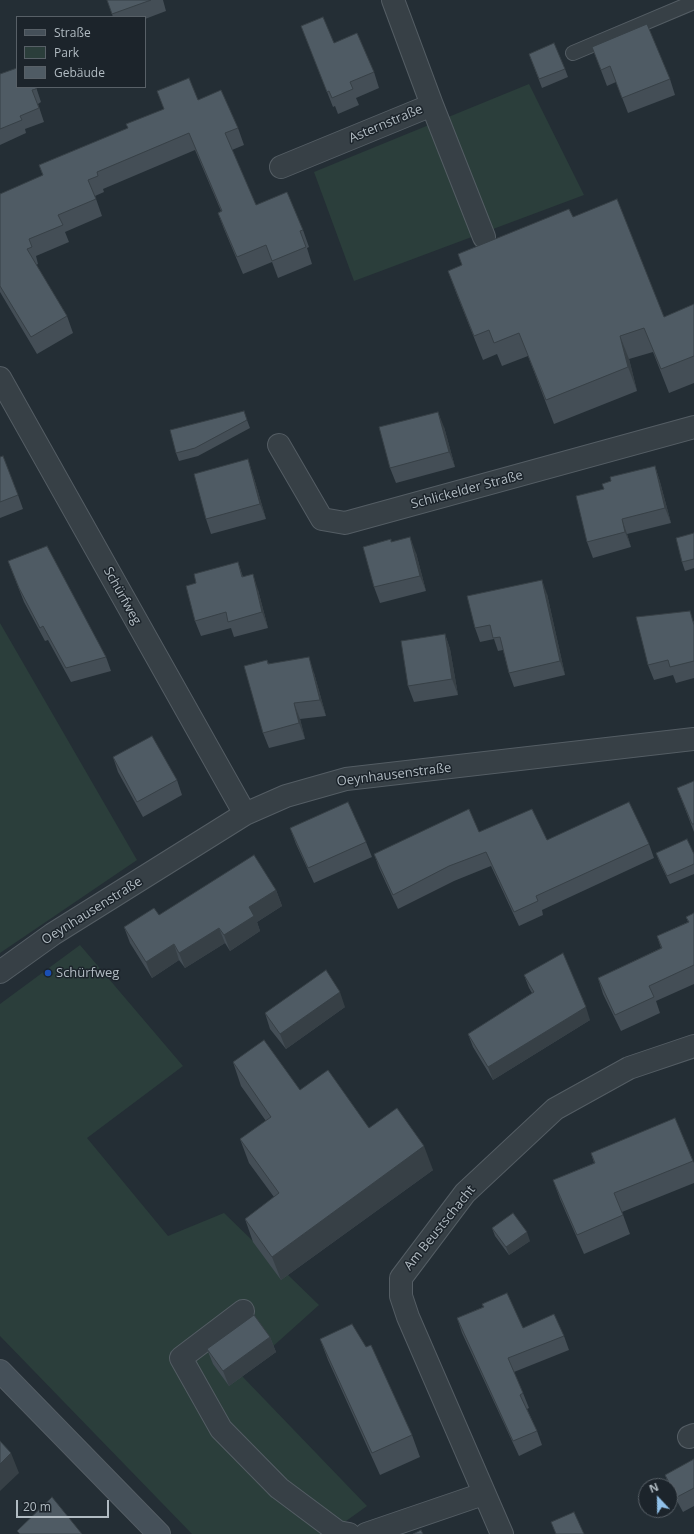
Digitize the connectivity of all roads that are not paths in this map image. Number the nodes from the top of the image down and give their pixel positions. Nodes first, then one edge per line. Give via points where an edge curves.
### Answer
1 (393, 0) edge
2 (694, 2) edge
3 (573, 53) dead end
4 (432, 105) junction
5 (281, 167) dead end
6 (484, 237) dead end
7 (0, 378) edge
8 (694, 427) edge
9 (279, 445) dead end
10 (694, 739) edge
11 (245, 814) junction
12 (0, 972) edge
13 (694, 1046) edge
14 (243, 1311) dead end
15 (0, 1371) edge
16 (483, 1494) junction
17 (159, 1534) edge
18 (349, 1534) edge
19 (366, 1534) edge
20 (502, 1534) edge

1 - 4 street, Asternstraße
2 - 3 lane
4 - 5 street, Asternstraße
4 - 6 street
7 - 11 street, Schürfweg
8 - 9 street, Schlickelder Straße via 345,523 322,519
10 - 11 street, Oeynhausenstraße via 346,779 286,796
11 - 12 street, Oeynhausenstraße via 53,934
13 - 16 street, Am Beustschacht via 629,1068 556,1108 465,1193 401,1278 401,1296 408,1317
14 - 18 street via 181,1358 220,1429 279,1488 338,1532
15 - 17 street
16 - 19 street
16 - 20 street, Am Beustschacht

